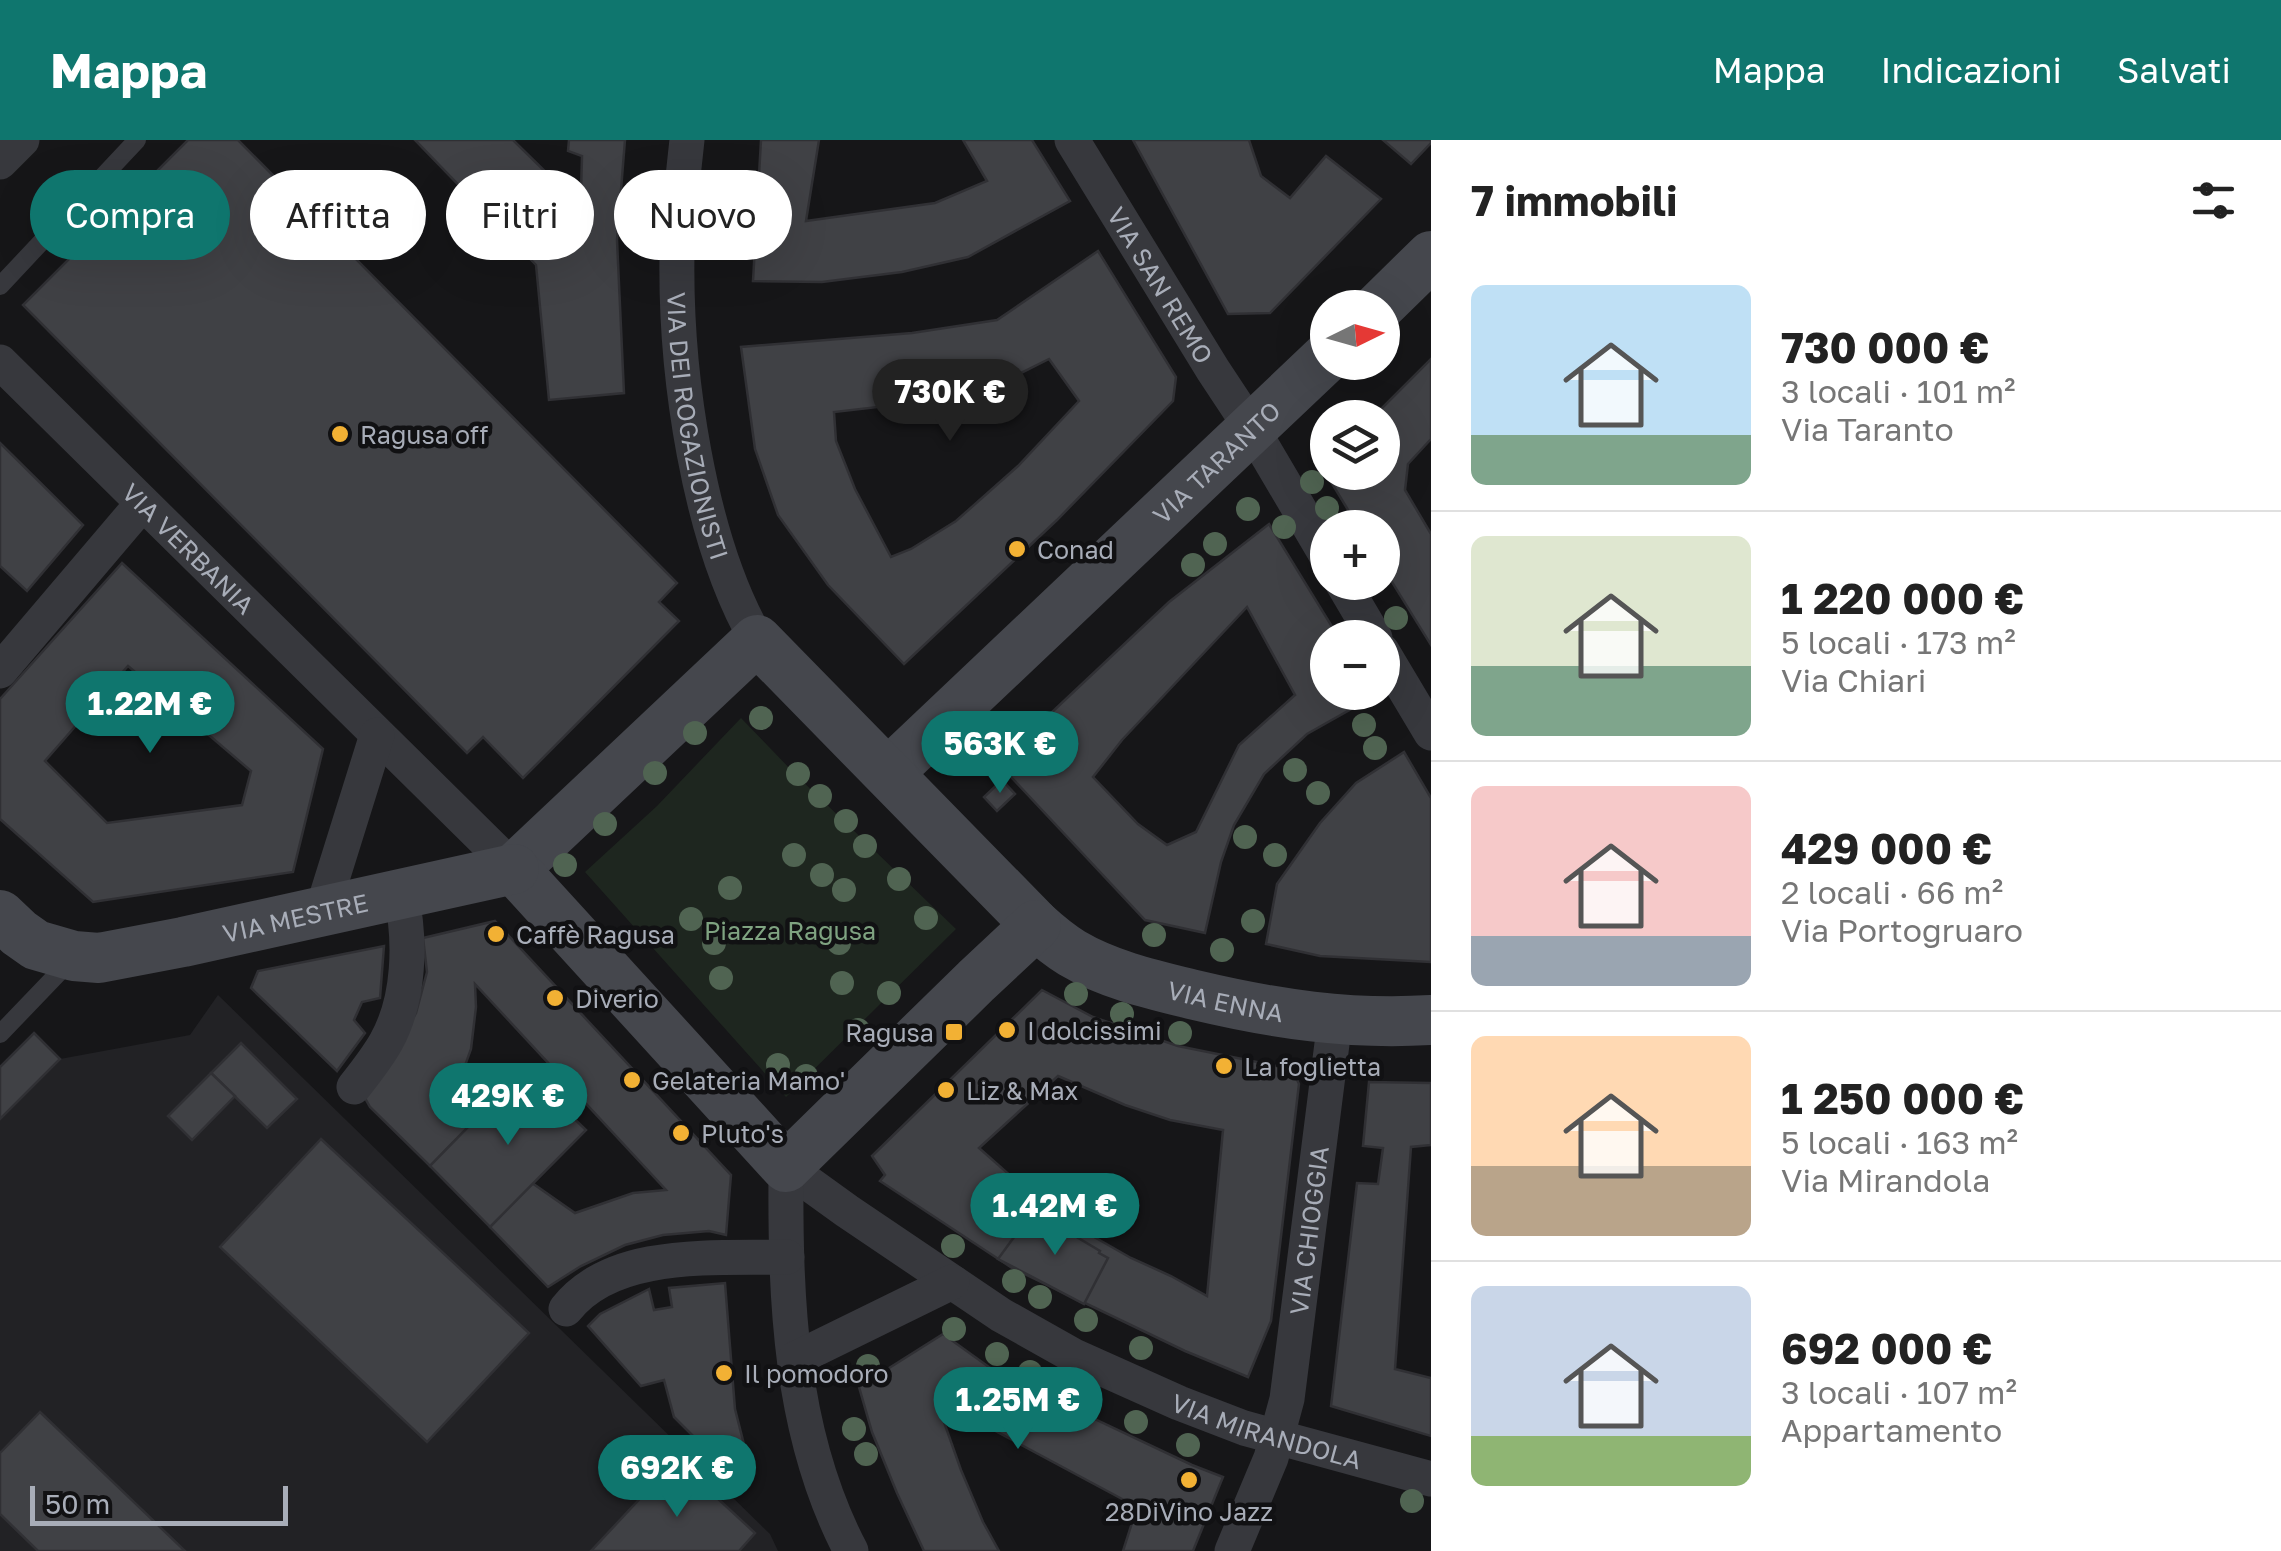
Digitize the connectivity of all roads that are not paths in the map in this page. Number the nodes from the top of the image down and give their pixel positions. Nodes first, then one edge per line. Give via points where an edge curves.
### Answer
1 (22, 140) edge
2 (138, 140) edge
3 (687, 140) edge
4 (1072, 140) edge
5 (0, 162) edge
6 (1431, 256) edge
7 (0, 286) edge
8 (1396, 290) edge
9 (0, 362) edge
10 (1310, 373) edge
11 (1252, 429) junction
12 (142, 504) junction
13 (1310, 527) edge
14 (757, 640) junction
15 (0, 671) edge
16 (1400, 681) edge
17 (1431, 732) edge
18 (377, 735) junction
19 (888, 773) junction
20 (514, 869) junction
21 (401, 894) junction
22 (322, 911) junction
23 (0, 915) edge
24 (1036, 925) junction
25 (74, 956) junction
26 (1335, 1020) junction
27 (1431, 1020) edge
28 (0, 1034) edge
29 (354, 1087) dead end
30 (786, 1167) junction
31 (788, 1257) junction
32 (952, 1282) junction
33 (566, 1310) dead end
34 (794, 1359) junction
35 (1278, 1438) junction
36 (1431, 1479) edge
37 (852, 1551) edge
38 (1232, 1551) edge

1 - 5 street
2 - 7 lane
3 - 14 street, VIA DEI ROGAZIONISTI via 677,252 688,408 714,539
4 - 11 street, VIA SAN REMO
6 - 8 main road
9 - 12 street, VIA VERBANIA
10 - 11 main road, VIA TARANTO
11 - 13 street, VIA SAN REMO
11 - 19 main road, VIA TARANTO
12 - 15 street
12 - 18 street, VIA VERBANIA
14 - 19 main road
14 - 20 main road
16 - 17 street
18 - 20 street, VIA VERBANIA
18 - 22 street
19 - 24 main road
20 - 21 main road, VIA MESTRE
20 - 30 main road
21 - 22 main road, VIA MESTRE
21 - 29 street via 408,934 398,1013
22 - 25 main road, VIA MESTRE via 116,956
23 - 25 main road via 36,945
24 - 26 main road, VIA ENNA via 1074,954 1136,979
24 - 30 main road
25 - 28 lane
26 - 27 main road, VIA ENNA
26 - 35 street, VIA CHIOGGIA
30 - 31 street
30 - 32 street
31 - 33 street via 652,1263 593,1284
31 - 34 street
32 - 34 street
32 - 35 street, VIA MIRANDOLA via 1074,1356
34 - 37 street via 826,1500
35 - 36 street, VIA MIRANDOLA
35 - 38 street, VIA CHIOGGIA

